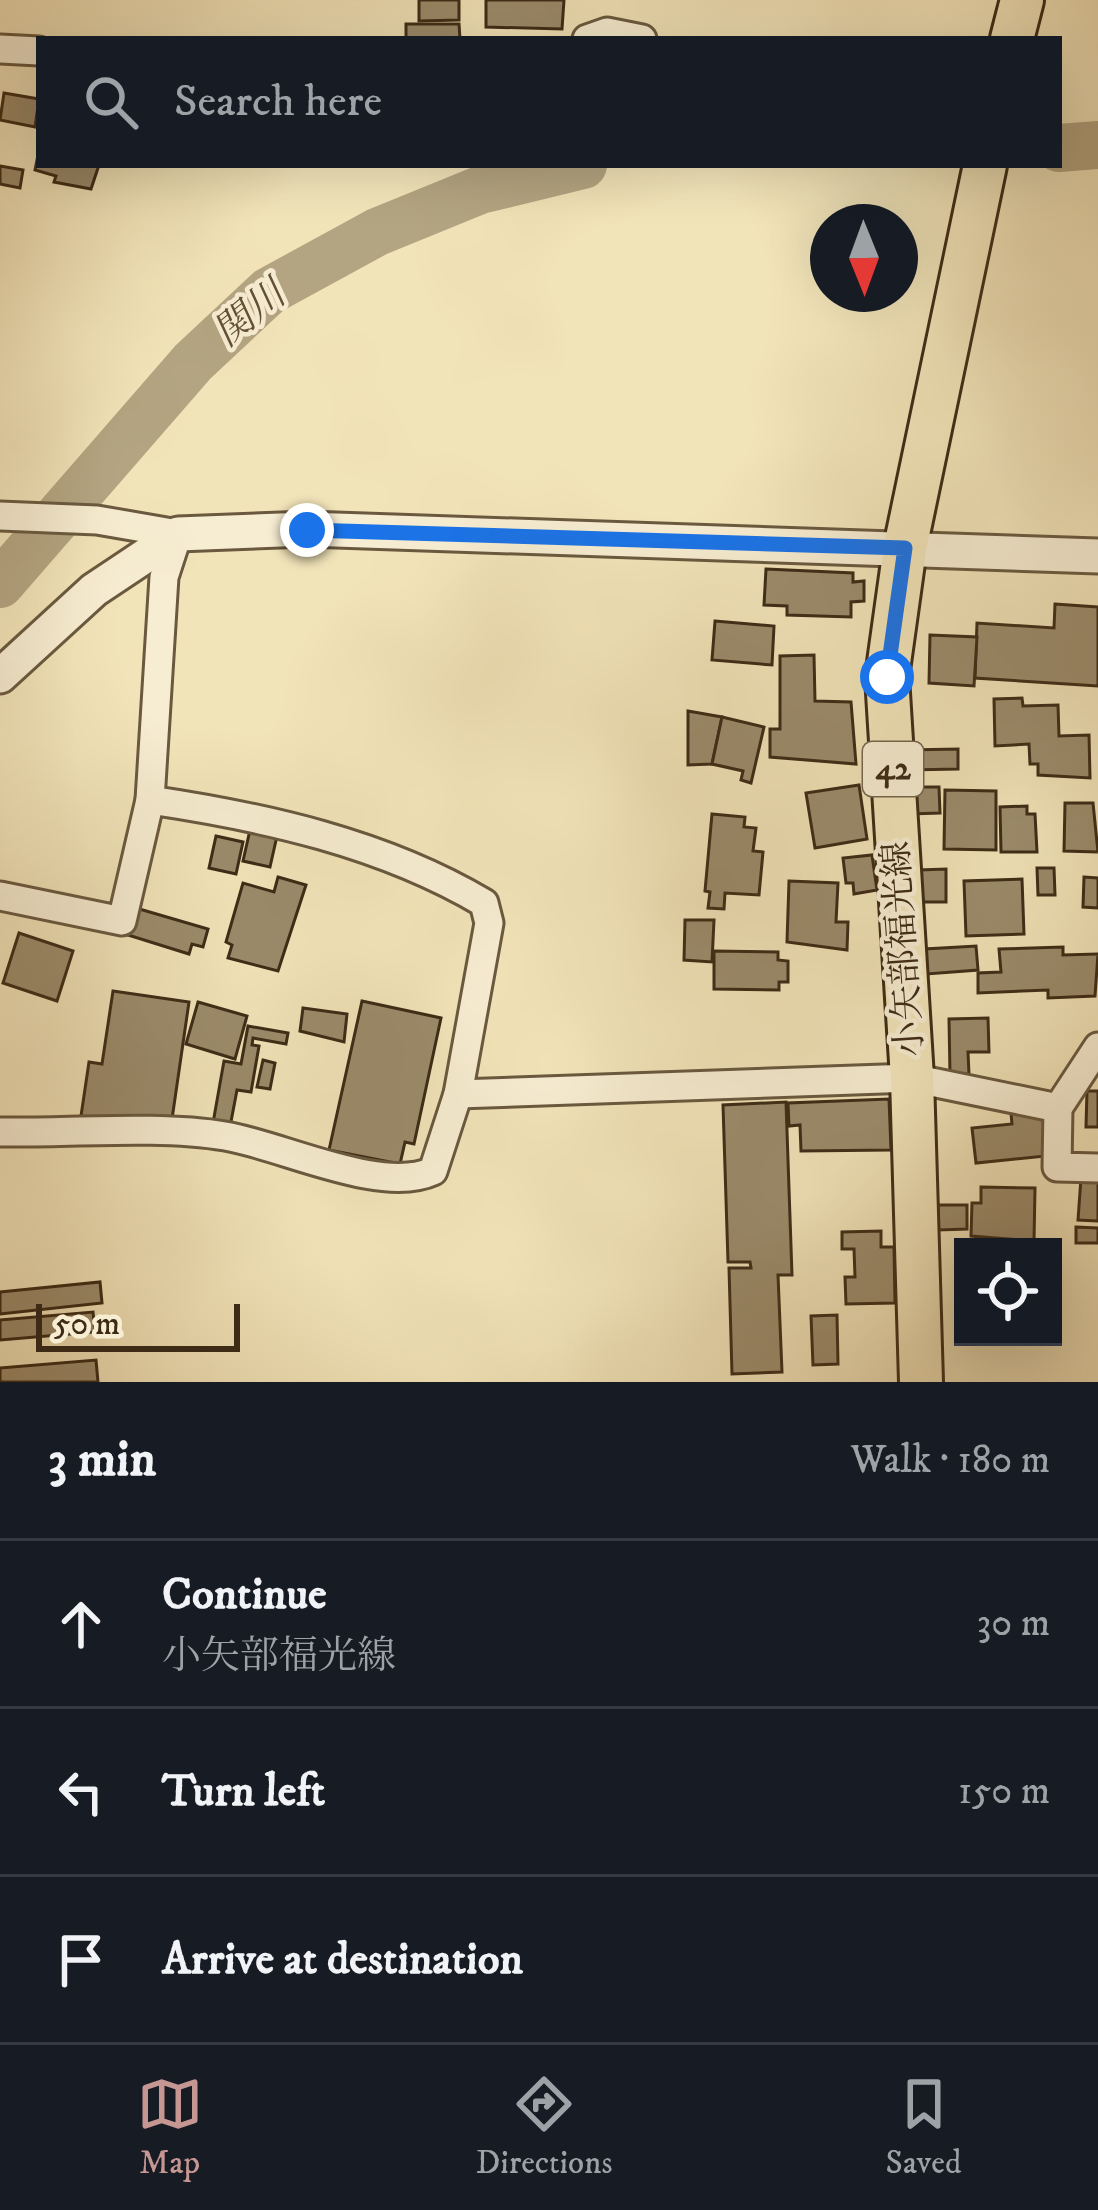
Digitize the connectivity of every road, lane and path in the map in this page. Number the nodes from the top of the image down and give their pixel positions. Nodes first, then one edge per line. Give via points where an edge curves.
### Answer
1 (1022, 0) edge
2 (595, 36) edge
3 (627, 36) edge
4 (1013, 36) edge
5 (0, 50) edge
6 (36, 51) edge
7 (984, 168) edge
8 (0, 516) edge
9 (178, 534) junction
10 (905, 548) junction
11 (1098, 556) edge
12 (0, 676) edge
13 (150, 800) junction
14 (0, 896) edge
15 (1098, 1047) edge
16 (912, 1078) junction
17 (458, 1094) junction
18 (1058, 1108) junction
19 (0, 1132) edge
20 (1098, 1168) edge
21 (921, 1382) edge

1 - 4 main road
2 - 3 street
5 - 6 street
7 - 10 main road, 小矢部福光線 / 42
8 - 9 street
9 - 10 street via 307,530
9 - 12 street via 94,590
9 - 13 street via 164,577
10 - 11 street
10 - 16 main road, 小矢部福光線 / 42 via 887,677
13 - 14 street via 122,921
13 - 17 street via 278,820 484,903 489,922
15 - 18 street
16 - 17 street
16 - 18 street
16 - 21 main road, 小矢部福光線 / 42
17 - 19 street via 433,1171 415,1179 222,1135
18 - 20 street via 1057,1167

